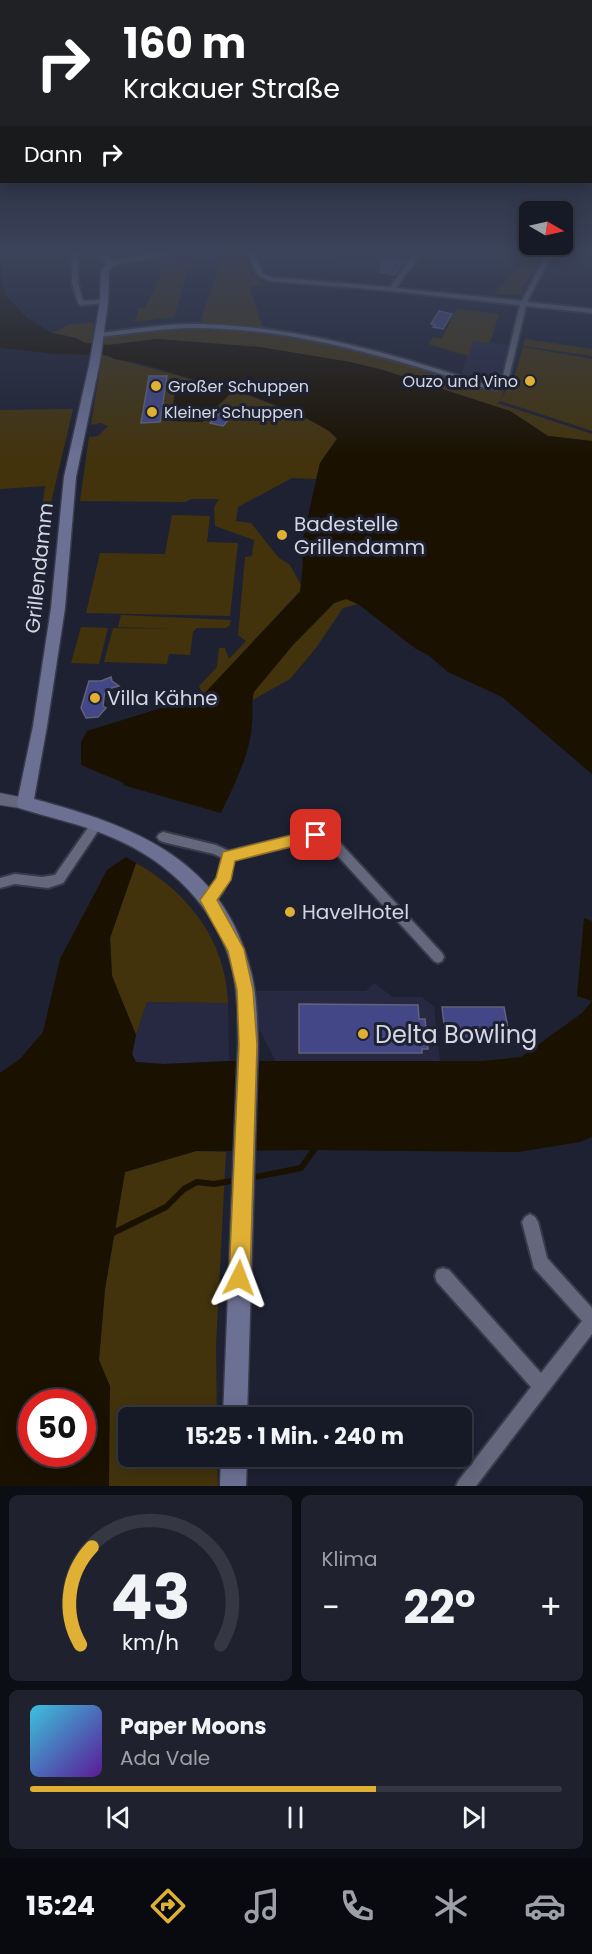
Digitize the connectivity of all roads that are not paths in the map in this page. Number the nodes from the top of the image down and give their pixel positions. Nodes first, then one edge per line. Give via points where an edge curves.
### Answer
1 (101, 319) edge
2 (520, 319) edge
3 (98, 336) junction
4 (0, 799) edge
5 (25, 803) junction
6 (96, 825) junction
7 (163, 837) dead end
8 (228, 856) junction
9 (0, 884) edge
10 (208, 900) junction
11 (438, 957) dead end
12 (530, 1222) dead end
13 (443, 1276) dead end
14 (592, 1321) edge
15 (542, 1387) junction
16 (235, 1407) edge
17 (234, 1467) edge
18 (233, 1486) edge
19 (465, 1486) edge

1 - 3 main road, Grillendamm
2 - 3 street via 505,381 496,388 373,352 286,334 196,326
3 - 5 main road, Grillendamm via 70,477 58,608
4 - 5 street
5 - 6 main road
6 - 9 street via 53,883 16,879
6 - 10 main road via 147,846 178,868
7 - 8 street
8 - 10 street via 223,880
8 - 11 street via 316,835 327,836
10 - 16 main road via 236,949 242,972 248,1045
12 - 14 street via 540,1262
13 - 15 street
14 - 15 street
15 - 19 street
17 - 18 main road

